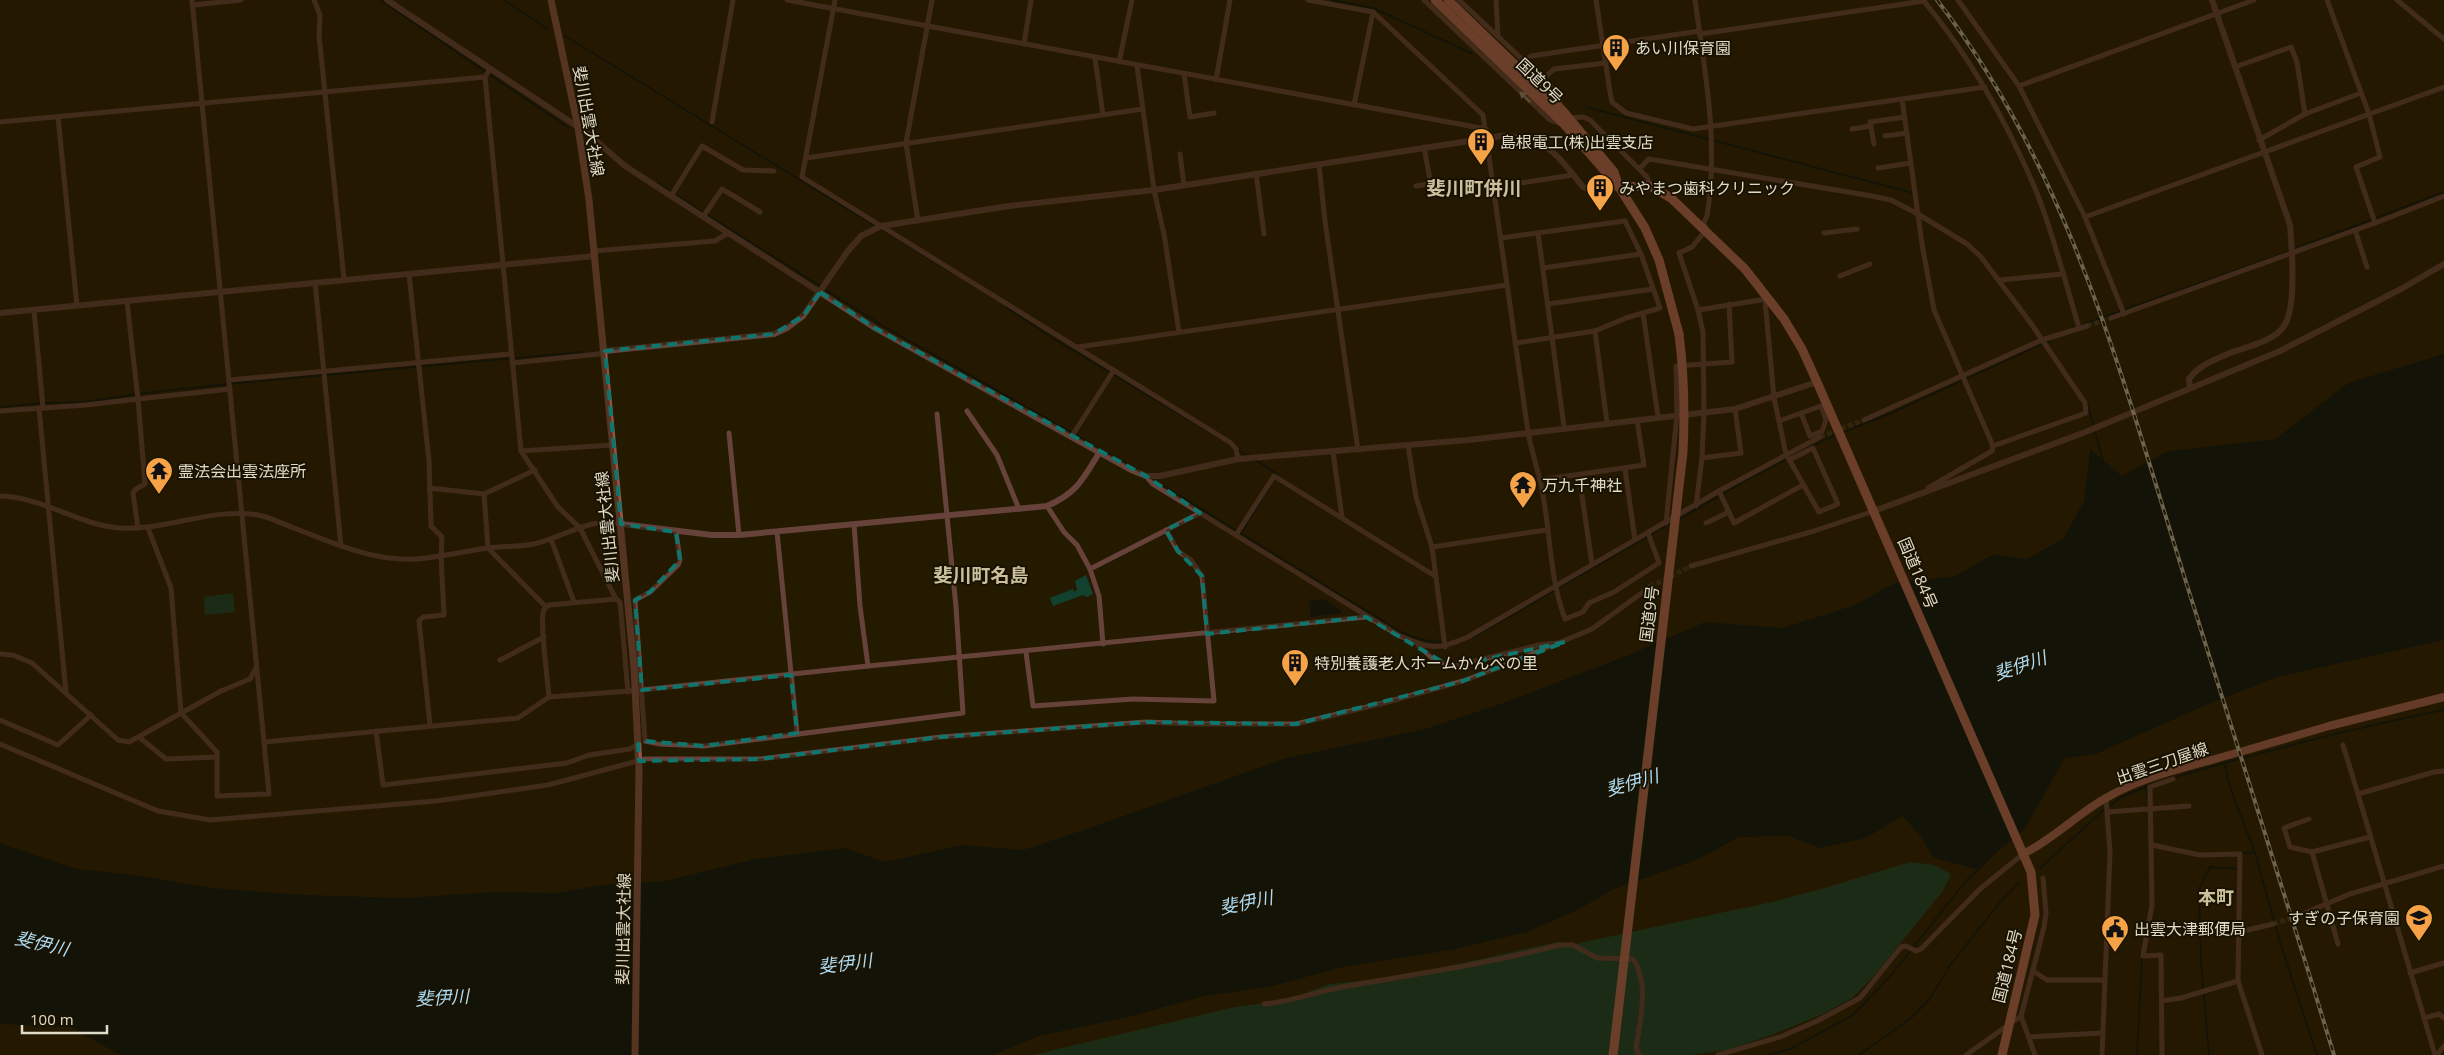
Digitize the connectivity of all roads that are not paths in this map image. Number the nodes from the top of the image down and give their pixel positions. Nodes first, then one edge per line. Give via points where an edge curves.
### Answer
1 (241, 0) edge
2 (314, 0) edge
3 (387, 0) edge
4 (551, 0) edge
5 (733, 0) edge
6 (787, 0) edge
7 (835, 0) edge
8 (932, 0) edge
9 (1031, 0) edge
10 (1132, 0) edge
11 (1230, 0) edge
12 (1308, 0) edge
13 (1424, 0) edge
14 (1435, 0) edge
15 (1448, 0) edge
16 (1459, 0) edge
17 (1496, 0) edge
18 (1596, 0) edge
19 (1695, 0) edge
20 (1924, 0) edge
21 (1958, 0) edge
22 (2212, 0) edge
23 (2254, 0) edge
24 (2327, 0) edge
25 (2398, 0) edge
26 (192, 2) edge
27 (833, 8) junction
28 (1373, 12) junction
29 (1438, 14) junction
30 (2216, 14) junction
31 (1454, 18) junction
32 (928, 26) junction
33 (1700, 33) junction
34 (1494, 38) junction
35 (2444, 39) edge
36 (1024, 44) junction
37 (1604, 45) junction
38 (1095, 58) junction
39 (1524, 60) junction
40 (1119, 62) junction
41 (1606, 63) junction
42 (1137, 66) junction
43 (2235, 67) junction
44 (490, 69) junction
45 (1496, 69) junction
46 (1511, 73) junction
47 (1184, 74) junction
48 (485, 76) junction
49 (1543, 79) junction
50 (1216, 80) junction
51 (2019, 86) junction
52 (1985, 87) junction
53 (2444, 87) edge
54 (325, 92) junction
55 (2361, 93) junction
56 (1902, 99) junction
57 (203, 104) junction
58 (1354, 105) junction
59 (1143, 109) junction
60 (1562, 110) junction
61 (1214, 113) dead end
62 (2305, 114) junction
63 (2369, 114) junction
64 (1104, 115) junction
65 (58, 117) junction
66 (1905, 117) junction
67 (1567, 121) junction
68 (0, 122) edge
69 (712, 122) dead end
70 (1712, 126) junction
71 (1871, 126) junction
72 (578, 127) junction
73 (1852, 128) dead end
74 (1486, 129) junction
75 (1907, 133) junction
76 (1885, 136) dead end
77 (1487, 138) junction
78 (2259, 140) junction
79 (906, 143) junction
80 (1874, 144) dead end
81 (1424, 147) junction
82 (2263, 153) junction
83 (1180, 154) dead end
84 (806, 158) junction
85 (1911, 163) junction
86 (1319, 165) junction
87 (1878, 168) dead end
88 (1639, 169) junction
89 (774, 171) dead end
90 (1713, 171) junction
91 (1256, 173) junction
92 (1573, 175) junction
93 (1184, 185) junction
94 (1416, 186) dead end
95 (1650, 186) junction
96 (1494, 187) junction
97 (1619, 187) junction
98 (1154, 190) junction
99 (671, 196) junction
100 (2444, 196) edge
101 (760, 212) dead end
102 (1918, 214) junction
103 (703, 217) junction
104 (2085, 218) junction
105 (918, 221) junction
106 (2375, 223) junction
107 (881, 226) junction
108 (1857, 229) dead end
109 (1706, 230) junction
110 (2355, 230) junction
111 (728, 233) junction
112 (1538, 233) junction
113 (1824, 233) dead end
114 (1264, 234) dead end
115 (1501, 238) junction
116 (2293, 253) junction
117 (594, 254) junction
118 (1641, 254) junction
119 (504, 264) junction
120 (1870, 264) dead end
121 (2444, 264) edge
122 (2367, 267) dead end
123 (1543, 268) junction
124 (409, 274) junction
125 (2063, 274) junction
126 (1840, 276) dead end
127 (344, 280) junction
128 (2000, 280) junction
129 (315, 282) junction
130 (1508, 285) junction
131 (1653, 289) junction
132 (221, 292) junction
133 (820, 292) junction
134 (1768, 299) junction
135 (127, 302) junction
136 (1548, 304) junction
137 (1729, 304) junction
138 (78, 306) junction
139 (34, 310) junction
140 (1338, 310) junction
141 (1698, 310) junction
142 (0, 313) edge
143 (1643, 314) junction
144 (2124, 314) junction
145 (2111, 318) tunnel mouth
146 (2087, 326) tunnel mouth
147 (2079, 328) junction
148 (1595, 331) junction
149 (1179, 332) junction
150 (1553, 338) junction
151 (2042, 340) junction
152 (1516, 343) junction
153 (1078, 348) junction
154 (605, 351) junction
155 (511, 354) junction
156 (418, 362) junction
157 (512, 363) junction
158 (1703, 364) junction
159 (1114, 370) junction
160 (324, 371) junction
161 (1962, 377) junction
162 (229, 380) junction
163 (1818, 382) junction
164 (2190, 388) junction
165 (230, 389) junction
166 (1774, 398) junction
167 (138, 399) junction
168 (41, 408) junction
169 (1735, 409) junction
170 (0, 411) edge
171 (967, 411) dead end
172 (1704, 412) junction
173 (1801, 413) junction
174 (937, 414) dead end
175 (1677, 415) junction
176 (1658, 417) junction
177 (1637, 420) junction
178 (1864, 420) tunnel mouth
179 (1779, 421) junction
180 (1607, 423) junction
181 (1564, 427) junction
182 (1528, 432) junction
183 (729, 433) dead end
184 (1072, 436) junction
185 (1820, 437) tunnel mouth
186 (612, 445) junction
187 (1408, 445) junction
188 (1993, 446) junction
189 (1358, 450) junction
190 (521, 452) junction
191 (1334, 452) junction
192 (1099, 453) junction
193 (1786, 454) junction
194 (1702, 458) junction
195 (1238, 459) junction
196 (1789, 460) junction
197 (1624, 469) junction
198 (535, 470) junction
199 (1578, 475) junction
200 (1146, 476) junction
201 (1540, 480) junction
202 (1802, 485) junction
203 (429, 488) junction
204 (1719, 491) junction
205 (484, 494) junction
206 (0, 496) edge
207 (1913, 497) junction
208 (49, 506) junction
209 (1047, 506) junction
210 (1696, 506) junction
211 (1019, 509) junction
212 (1874, 511) junction
213 (1200, 512) junction
214 (1729, 512) junction
215 (242, 513) junction
216 (946, 515) junction
217 (1342, 517) junction
218 (1666, 523) junction
219 (1706, 523) dead end
220 (621, 524) junction
221 (854, 524) junction
222 (138, 528) junction
223 (148, 528) junction
224 (580, 528) junction
225 (1166, 530) junction
226 (1546, 530) junction
227 (676, 532) junction
228 (777, 532) junction
229 (1648, 534) junction
230 (739, 535) junction
231 (1236, 535) junction
232 (551, 539) junction
233 (1635, 540) junction
234 (341, 546) junction
235 (1432, 547) junction
236 (488, 548) junction
237 (441, 556) junction
238 (1592, 564) junction
239 (1691, 566) tunnel mouth
240 (1090, 569) junction
241 (1435, 576) junction
242 (1555, 586) junction
243 (1650, 587) tunnel mouth
244 (616, 599) junction
245 (574, 602) junction
246 (546, 607) junction
247 (1366, 617) junction
248 (1207, 634) junction
249 (544, 638) junction
250 (1565, 642) junction
251 (1416, 643) junction
252 (1103, 644) junction
253 (1445, 647) junction
254 (1026, 652) junction
255 (0, 654) edge
256 (960, 658) junction
257 (500, 660) dead end
258 (868, 666) junction
259 (256, 667) junction
260 (791, 676) junction
261 (642, 690) junction
262 (628, 692) junction
263 (66, 693) junction
264 (549, 697) junction
265 (2444, 697) edge
266 (181, 713) junction
267 (91, 715) junction
268 (0, 720) edge
269 (430, 726) junction
270 (376, 731) junction
271 (797, 733) junction
272 (139, 737) junction
273 (645, 741) junction
274 (264, 742) junction
275 (0, 744) edge
276 (2343, 745) dead end
277 (217, 757) junction
278 (2444, 771) edge
279 (2173, 778) dead end
280 (2358, 794) junction
281 (2106, 798) junction
282 (2189, 806) dead end
283 (2151, 809) junction
284 (2108, 812) junction
285 (2309, 820) dead end
286 (2370, 837) junction
287 (2152, 845) junction
288 (2312, 852) junction
289 (2023, 854) junction
290 (2444, 866) edge
291 (2043, 878) dead end
292 (2384, 884) junction
293 (2326, 904) junction
294 (2300, 915) tunnel mouth
295 (2273, 924) tunnel mouth
296 (2239, 932) junction
297 (2338, 944) dead end
298 (2444, 963) edge
299 (2033, 970) junction
300 (2410, 972) junction
301 (2238, 980) junction
302 (2104, 982) junction
303 (2161, 1001) junction
304 (1264, 1004) dead end
305 (1618, 1013) junction
306 (2021, 1016) junction
307 (2424, 1018) junction
308 (2444, 1018) edge
309 (2008, 1024) junction
310 (2102, 1033) junction
311 (2029, 1037) junction
312 (2444, 1046) edge
313 (635, 1055) edge
314 (1613, 1055) edge
315 (1619, 1055) edge
316 (1639, 1055) edge
317 (1718, 1055) edge
318 (1966, 1055) edge
319 (2002, 1055) edge
320 (2035, 1055) edge
321 (2102, 1055) edge
322 (2162, 1055) edge
323 (2261, 1055) edge
324 (2436, 1055) edge

1 - 26 street
2 - 54 street via 320,15
3 - 44 street
4 - 72 main road, 斐川出雲大社線
5 - 69 street
6 - 27 street
7 - 27 street
8 - 32 street
9 - 36 street
10 - 40 street
11 - 50 street
12 - 28 street
13 - 29 street
14 - 31 highway, 国道9号
15 - 34 highway, 国道9号
16 - 34 street
17 - 34 street
18 - 37 street
19 - 33 street
20 - 33 street
20 - 52 street
21 - 51 street
22 - 30 street
23 - 30 street
24 - 55 street
25 - 35 street
26 - 57 street
27 - 32 street
27 - 84 street
28 - 58 street
28 - 74 street via 1484,115
29 - 31 street
29 - 45 street
30 - 43 street
30 - 51 street
31 - 46 highway, 国道9号
32 - 36 street
32 - 79 street
33 - 37 street
33 - 70 street
34 - 39 street
34 - 60 highway, 国道9号
36 - 38 street
37 - 39 street via 1531,56
37 - 41 street
38 - 40 street
38 - 64 street
39 - 49 street
40 - 42 street
41 - 49 street via 1554,69
41 - 70 street via 1612,102 1619,108 1693,129
42 - 47 street
42 - 59 street
43 - 62 street via 2291,47 2297,62
43 - 78 street
44 - 48 street
44 - 72 street
45 - 46 street
67 -> 45 street via 1550,120
46 - 67 highway, 国道9号
47 - 50 street
47 - 61 street via 1190,117
48 - 54 street
48 - 119 street
49 - 60 street via 1555,90
50 - 58 street
51 - 104 street
52 - 56 street
52 - 125 street via 2037,194
53 - 63 street
54 - 57 street
54 - 127 street
55 - 62 street
55 - 63 street
56 - 66 street
56 - 70 street
57 - 65 street
57 - 132 street
58 - 74 street
59 - 64 street
59 - 98 street
60 - 67 highway, 国道9号
62 - 78 street
63 - 82 street
63 - 106 street via 2380,157 2356,167
64 - 79 street
65 - 68 street
65 - 138 street
66 - 71 street via 1870,122
66 - 75 street
67 - 88 street via 1583,117 1590,120
67 - 97 highway, 国道9号 via 1614,172
70 - 90 street
71 - 73 street
71 - 80 street
72 - 99 street via 624,166
72 - 117 main road, 斐川出雲大社線
74 - 77 street
75 - 76 street
75 - 85 street
77 - 81 street
77 - 92 street via 1523,137 1542,144 1559,156
77 - 96 street
78 - 82 street
79 - 84 street
79 - 105 street
81 - 86 street
81 - 94 street via 1430,180 1429,184
82 - 104 street
82 - 116 street via 2290,224
83 - 93 street
84 - 107 street via 802,177
85 - 87 street
85 - 102 street
86 - 91 street
86 - 140 street
88 - 90 street via 1649,160
88 - 95 street
89 - 99 street via 743,170 702,146
90 - 102 street via 1882,198
90 - 109 street via 1704,222
91 - 93 street
91 - 114 street
92 - 96 street
92 - 97 street via 1588,190
93 - 98 street
95 - 97 highway
95 - 109 highway, 国道184号 via 1671,198
96 - 115 street
97 - 305 highway, 国道9号, bridge via 1645,228 1659,260 1679,334 1685,410
98 - 105 street via 1009,206
98 - 149 street
99 - 103 street
100 - 106 street
101 - 103 street via 722,189
102 - 128 street via 1967,244
102 - 161 street via 1934,310
103 - 111 street
104 - 144 street
105 - 107 street
106 - 110 street
107 - 133 street via 861,236
107 - 153 street
108 - 113 street
109 - 134 highway, 国道184号 via 1746,269
109 - 141 street via 1692,247 1679,253
110 - 116 street
110 - 122 street
111 - 117 street via 715,241
111 - 133 street
112 - 115 street
112 - 118 street via 1625,221
112 - 123 street
115 - 130 street
116 - 144 street
116 - 164 street via 2290,307 2284,327 2272,336 2208,362 2189,379
117 - 119 street
117 - 154 main road, 斐川出雲大社線
118 - 123 street
118 - 131 street
119 - 124 street
119 - 155 street
120 - 126 street
121 - 164 street via 2280,351
123 - 136 street
124 - 127 street
124 - 156 street
125 - 128 street
125 - 147 street
127 - 129 street
128 - 151 street
129 - 132 street
129 - 160 street
130 - 140 street
130 - 152 street
131 - 136 street
131 - 143 street via 1660,308
132 - 135 street
132 - 162 street
133 - 154 street via 803,316 774,334
133 - 184 street via 875,328
134 - 137 street
134 - 163 highway, 国道184号 via 1802,349
134 - 166 street
135 - 138 street
135 - 167 street
136 - 150 street
137 - 141 street
137 - 158 street via 1732,362
138 - 139 street
139 - 142 street
139 - 168 street
140 - 149 street
140 - 189 street
141 - 158 street via 1703,332
143 - 148 street
143 - 176 street
144 - 145 street
146 - 147 street
147 - 151 street
148 - 150 street
148 - 180 street
149 - 153 street
150 - 152 street
150 - 181 street
151 - 161 street
151 - 188 street via 2085,403 2086,413
152 - 182 street
153 - 159 street
154 - 157 street
154 - 186 main road, 斐川出雲大社線
155 - 156 street
155 - 157 street
156 - 160 street
156 - 203 street
157 - 190 street
158 - 172 street
158 - 175 street via 1676,366
159 - 184 street
159 - 195 street via 1231,443
160 - 162 street
160 - 234 street
161 - 178 street
161 - 188 street
162 - 165 street
163 - 166 street
163 - 212 highway, 国道184号
164 - 207 street via 2083,433
165 - 167 street
165 - 215 street
166 - 169 street
166 - 179 street
167 - 168 street
167 - 222 street via 145,484 134,494
168 - 170 street
168 - 208 street
169 - 172 street
169 - 194 street via 1741,453
171 - 211 street via 997,455
172 - 175 street
172 - 194 street
173 - 173 street via 1822,406 1826,420 1822,431 1810,436
173 - 179 street
174 - 216 street
175 - 176 street
175 - 218 street
176 - 177 street
177 - 180 street
177 - 197 street via 1644,465
179 - 193 street
180 - 181 street
181 - 182 street
182 - 187 street
182 - 201 street
183 - 230 street
184 - 192 street
185 - 193 street
186 - 190 street
186 - 220 main road, 斐川出雲大社線
187 - 189 street
187 - 235 street via 1416,497
188 - 207 street via 1992,451
189 - 191 street
190 - 198 street
191 - 195 street
191 - 217 street
192 - 200 street
192 - 209 street via 1078,487
193 - 196 street
193 - 204 street
194 - 210 street
195 - 200 street via 1160,476
196 - 202 street
196 - 202 street via 1813,448 1838,504 1819,512
197 - 199 street
197 - 233 street
198 - 205 street
198 - 224 street via 558,507
199 - 201 street
199 - 238 street
200 - 213 street via 1153,484
201 - 226 street
202 - 214 street via 1734,523
203 - 205 street
203 - 237 street via 431,526 442,537
204 - 210 street
204 - 214 street
205 - 236 street
206 - 208 street via 28,499
207 - 212 street
208 - 222 street via 97,525
208 - 263 street
209 - 211 street
209 - 240 street via 1078,546
210 - 218 street
211 - 216 street
212 - 239 street
212 - 289 highway, 国道184号
213 - 225 street
213 - 231 street
214 - 219 street
215 - 223 street via 182,520
215 - 234 street via 260,515
215 - 259 street
216 - 221 street
216 - 256 street
217 - 231 street via 1274,476
217 - 241 street
218 - 229 street
220 - 224 street via 601,522
220 - 227 street
220 - 313 main road, 斐川出雲大社線, bridge via 639,768
221 - 228 street
221 - 258 street
222 - 223 street
223 - 266 street via 171,588
224 - 232 street
224 - 244 street
225 - 240 street
225 - 248 street via 1178,551 1191,560 1202,576
226 - 235 street
226 - 242 street
227 - 230 street
227 - 261 street via 678,565 650,592 636,600
228 - 230 street
228 - 260 street
229 - 233 street
229 - 242 street via 1659,563 1614,592 1589,603 1583,612 1565,619
231 - 247 street
232 - 236 street
232 - 245 street
233 - 238 street
234 - 237 street via 393,558
235 - 241 street
236 - 237 street
236 - 246 street
237 - 269 street via 444,615 423,617 419,621
238 - 242 street
240 - 252 street via 1099,596
241 - 253 street
242 - 253 street
243 - 250 street via 1592,629
244 - 245 street
244 - 262 street via 620,602
245 - 246 street
246 - 249 street via 543,612
247 - 248 street
247 - 251 street
248 - 252 street
248 - 254 street via 1214,701 1133,699 1033,706
249 - 257 street
249 - 264 street
250 - 251 street via 1539,645 1451,667 1432,658
250 - 275 street via 1463,681 1296,724 1137,722 941,737 760,759 645,759 548,785 436,801 210,820 158,811
251 - 253 street
252 - 254 street
254 - 256 street
255 - 263 street via 13,655 32,663
256 - 258 street
256 - 271 street via 963,713
258 - 260 street
259 - 266 street via 250,679 221,690
259 - 274 street
260 - 261 street
260 - 271 street
261 - 262 street
261 - 273 street
262 - 264 street
263 - 267 street
264 - 269 street via 518,718
265 - 281 main road, 出雲三刀屋線 via 2238,752 2146,780
266 - 272 street
266 - 277 street via 217,752
267 - 268 street via 58,745
267 - 272 street via 118,740 129,742
269 - 270 street
270 - 273 street via 383,785 568,763 589,755 630,749
270 - 274 street
271 - 273 street via 704,746
272 - 277 street via 166,759
274 - 277 street via 269,794 217,796
276 - 280 street
278 - 280 street
279 - 283 street via 2150,787
280 - 286 street
281 - 284 street
281 - 289 main road, 出雲三刀屋線 via 2044,843
282 - 283 street
283 - 284 street
283 - 287 street
284 - 302 street via 2109,879
285 - 288 street via 2284,828 2290,847
286 - 288 street
286 - 292 street
287 - 296 street via 2200,855 2240,854
287 - 303 street via 2152,905 2143,956 2160,955
288 - 293 street
289 - 309 highway, 国道184号 via 2034,888 2036,915
289 - 317 street via 1980,889 1921,949 1900,947 1860,998 1780,1037
290 - 292 street
291 - 299 street via 2046,913
292 - 293 street
292 - 300 street
293 - 294 street
293 - 297 street
295 - 296 street
296 - 301 street
298 - 300 street
299 - 302 street via 2047,980
299 - 306 street
300 - 307 street
301 - 303 street
301 - 323 street
302 - 310 street
303 - 322 street
304 - 316 street via 1460,968 1559,945 1573,945 1597,958 1633,959 1638,966 1643,1004 1636,1048
305 - 314 highway, 国道9号
305 - 315 highway
306 - 309 street
306 - 311 street
307 - 308 street via 2438,1014
307 - 324 street
309 - 318 street
309 - 319 highway, 国道184号
310 - 311 street
310 - 321 street
311 - 320 street
312 - 324 street

